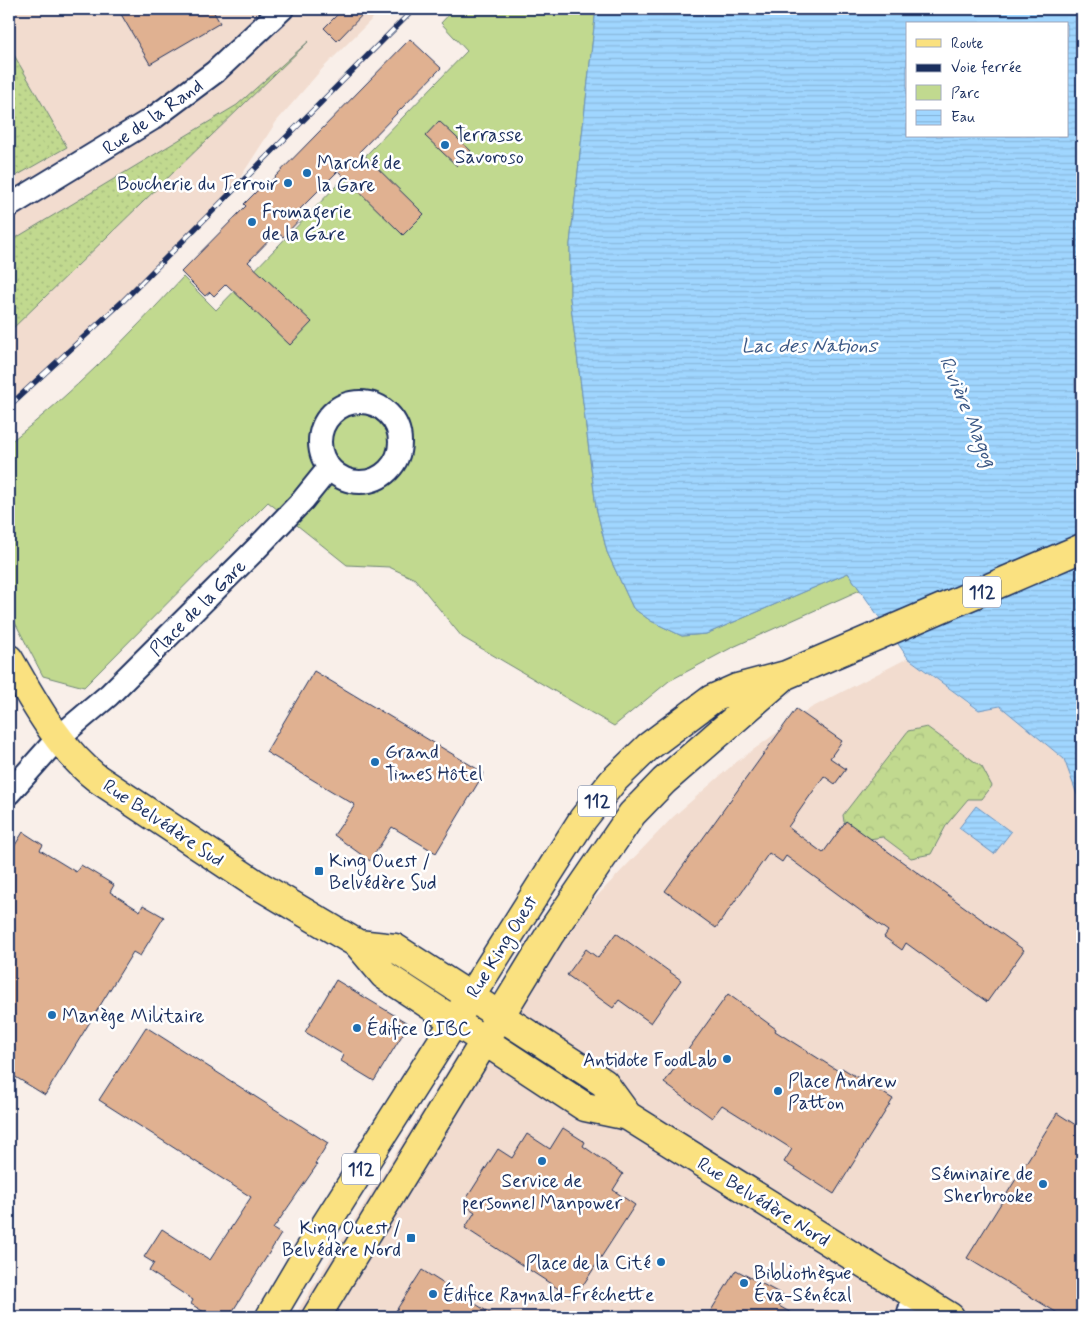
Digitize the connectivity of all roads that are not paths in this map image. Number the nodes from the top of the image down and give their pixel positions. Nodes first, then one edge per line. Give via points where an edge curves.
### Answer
1 (282, 9) edge
2 (9, 206) edge
3 (329, 468) dead end
4 (1082, 548) edge
5 (9, 659) edge
6 (786, 675) junction
7 (58, 738) junction
8 (9, 793) edge
9 (358, 944) junction
10 (470, 996) junction
11 (500, 1017) junction
12 (454, 1021) junction
13 (485, 1041) junction
14 (628, 1116) junction
15 (911, 1306) edge
16 (270, 1317) edge
17 (316, 1317) edge
18 (950, 1317) edge

1 - 2 street, Rue de la Rand via 214,72 152,119
3 - 7 street, Place de la Gare via 303,500 109,695
4 - 6 main road, Rue King Ouest / 112
5 - 7 main road, Rue Belvédère Sud
6 - 10 main road, Rue King Ouest / 112 via 712,699 648,747 613,782 558,854
6 - 11 main road, Rue King Ouest / 112 via 664,781 632,814 560,919
7 - 8 street, Place de la Gare
7 - 9 main road, Rue Belvédère Sud via 98,779 253,882
9 - 10 main road, Rue Belvédère Sud via 395,948
9 - 12 main road, Rue Belvédère Sud via 384,975
10 - 11 main road, Rue Belvédère Nord
10 - 12 main road, Rue King Ouest / 112
11 - 13 main road, Rue King Ouest / 112
11 - 14 main road, Rue Belvédère Nord via 604,1083
12 - 13 main road, Rue Belvédère Nord
12 - 16 main road, Rue King Ouest / 112
13 - 14 main road, Rue Belvédère Nord via 585,1108
13 - 17 main road, Rue King Ouest / 112
14 - 15 main road, Rue Belvédère Nord
15 - 18 main road, Rue Belvédère Nord

